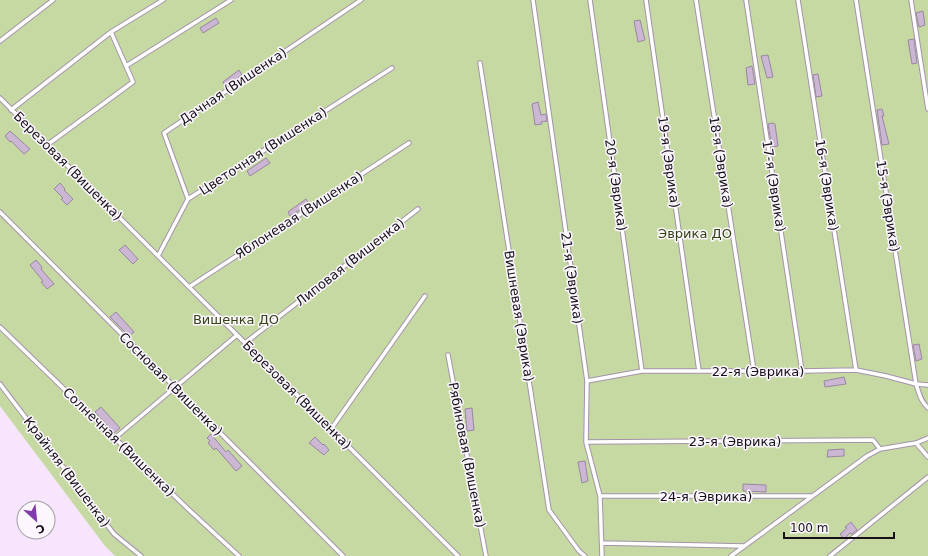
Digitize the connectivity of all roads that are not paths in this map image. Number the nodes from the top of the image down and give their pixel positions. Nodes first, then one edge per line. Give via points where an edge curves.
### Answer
1 (53, 0) edge
2 (163, 0) edge
3 (231, 0) edge
4 (361, 0) edge
5 (533, 0) edge
6 (590, 0) edge
7 (646, 0) edge
8 (696, 0) edge
9 (746, 0) edge
10 (798, 0) edge
11 (856, 0) edge
12 (911, 0) edge
13 (111, 32) junction
14 (0, 41) edge
15 (480, 63) dead end
16 (126, 66) junction
17 (392, 68) dead end
18 (0, 98) edge
19 (928, 109) edge
20 (11, 110) junction
21 (409, 143) dead end
22 (46, 145) junction
23 (188, 199) junction
24 (418, 209) dead end
25 (0, 212) edge
26 (158, 256) junction
27 (189, 287) junction
28 (425, 296) dead end
29 (0, 327) edge
30 (237, 335) junction
31 (245, 343) junction
32 (448, 355) dead end
33 (856, 370) junction
34 (642, 371) junction
35 (699, 371) junction
36 (754, 371) junction
37 (802, 371) junction
38 (587, 381) junction
39 (0, 384) edge
40 (916, 384) junction
41 (928, 385) edge
42 (174, 388) junction
43 (928, 408) edge
44 (331, 429) junction
45 (114, 438) junction
46 (928, 438) edge
47 (586, 442) junction
48 (916, 443) junction
49 (880, 449) junction
50 (928, 457) edge
51 (928, 477) edge
52 (600, 496) junction
53 (813, 496) junction
54 (602, 543) junction
55 (744, 546) junction
56 (141, 556) edge
57 (239, 556) edge
58 (343, 556) edge
59 (458, 556) edge
60 (486, 556) edge
61 (585, 556) edge
62 (602, 556) edge
63 (731, 556) edge
64 (830, 556) edge

1 - 14 lane
2 - 13 lane
3 - 16 lane
4 - 23 lane, Дачная (Вишенка) via 164,133
5 - 38 lane, 21-я (Эврика)
6 - 34 lane, 20-я (Эврика)
7 - 35 lane, 19-я (Эврика)
8 - 36 lane, 18-я (Эврика)
9 - 37 lane, 17-я (Эврика)
10 - 33 lane, 16-я (Эврика)
11 - 40 lane, 15-я (Эврика)
12 - 19 lane
13 - 16 lane
13 - 20 lane
15 - 61 lane, Вишневая (Эврика) via 549,510
16 - 22 lane via 133,82
17 - 23 lane, Цветочная (Вишенка)
18 - 20 lane, Березовая (Вишенка)
20 - 22 lane, Березовая (Вишенка)
21 - 27 lane, Яблоневая (Вишенка)
22 - 26 lane, Березовая (Вишенка)
23 - 26 lane, Цветочная (Вишенка)
24 - 31 lane, Липовая (Вишенка)
25 - 42 lane, Сосновая (Вишенка)
26 - 27 lane, Березовая (Вишенка)
27 - 30 lane, Березовая (Вишенка)
28 - 44 lane
29 - 45 lane, Солнечная (Вишенка)
30 - 31 lane, Березовая (Вишенка)
30 - 42 lane
31 - 44 lane, Березовая (Вишенка)
32 - 60 lane, Рябиновая (Вишенка)
33 - 37 lane, 22-я (Эврика)
33 - 40 lane, 22-я (Эврика)
34 - 35 lane, 22-я (Эврика)
34 - 38 lane, 22-я (Эврика)
35 - 36 lane, 22-я (Эврика)
36 - 37 lane, 22-я (Эврика)
38 - 47 lane, 21-я (Эврика)
39 - 56 lane, Крайняя (Вишенка) via 114,534
40 - 41 lane, 22-я (Эврика)
40 - 43 lane, 15-я (Эврика)
42 - 45 lane
42 - 58 lane, Сосновая (Вишенка)
44 - 59 lane, Березовая (Вишенка)
45 - 57 lane, Солнечная (Вишенка)
46 - 48 lane
47 - 49 lane, 23-я (Эврика) via 873,440
47 - 52 lane, 21-я (Эврика)
48 - 49 lane
48 - 50 lane
49 - 53 lane
51 - 64 lane
52 - 53 lane, 24-я (Эврика)
52 - 54 lane, 21-я (Эврика)
53 - 55 lane
54 - 55 lane
54 - 62 lane, 21-я (Эврика)
55 - 63 lane

